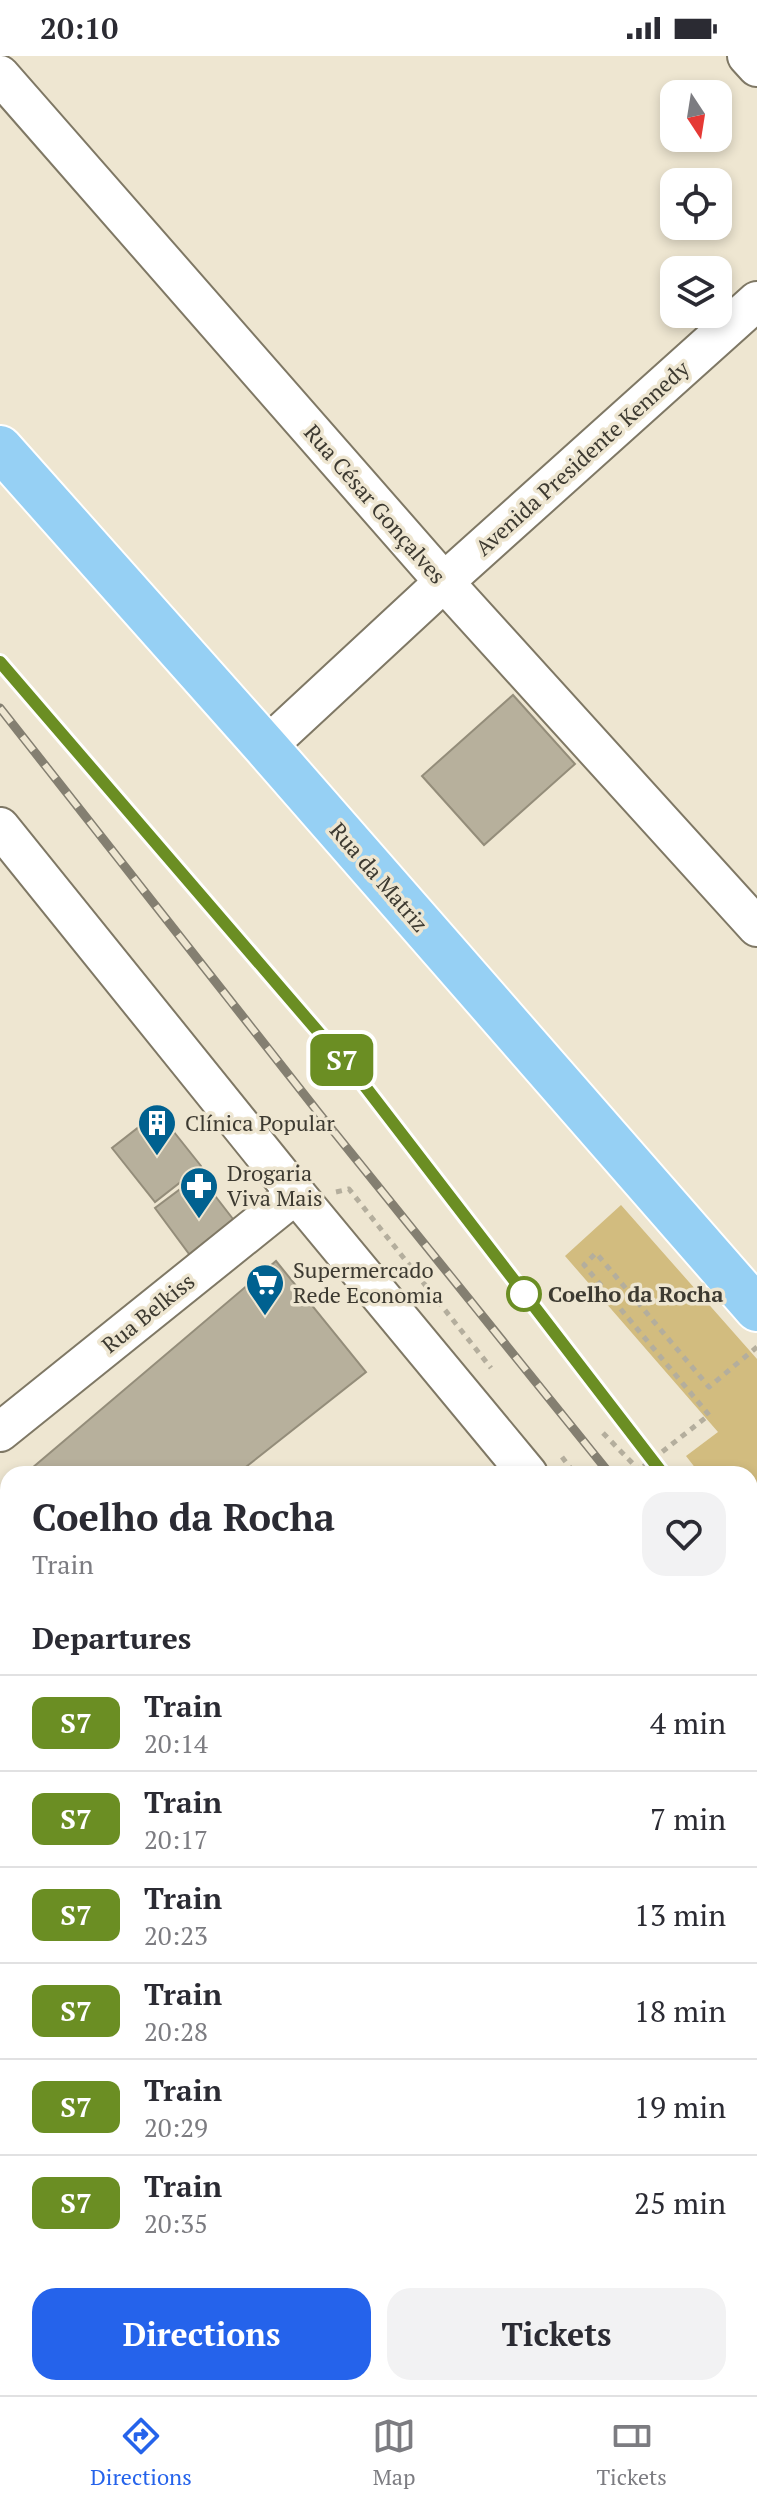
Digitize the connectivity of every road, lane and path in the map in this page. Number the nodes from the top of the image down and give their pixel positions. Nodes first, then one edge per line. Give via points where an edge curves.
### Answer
1 (747, 56) edge
2 (757, 67) edge
3 (0, 75) edge
4 (757, 301) edge
5 (0, 448) edge
6 (444, 582) junction
7 (266, 747) junction
8 (4, 841) edge
9 (757, 927) edge
10 (296, 1194) junction
11 (757, 1309) edge
12 (757, 1347) edge
13 (0, 1432) edge
14 (603, 1433) dead end
15 (521, 1466) edge
16 (633, 1466) edge
17 (644, 1466) edge

1 - 2 street
3 - 6 street, Rua César Gonçalves
4 - 6 street, Avenida Presidente Kennedy
5 - 7 main road, Rua da Matriz
6 - 7 street, Avenida Presidente Kennedy
6 - 9 street, Rua César Gonçalves
7 - 11 main road, Rua da Matriz
8 - 10 street
10 - 13 street, Rua Belkiss
10 - 15 street
12 - 17 path, bridge via 709,1387 596,1253 584,1265 709,1415
14 - 16 path

